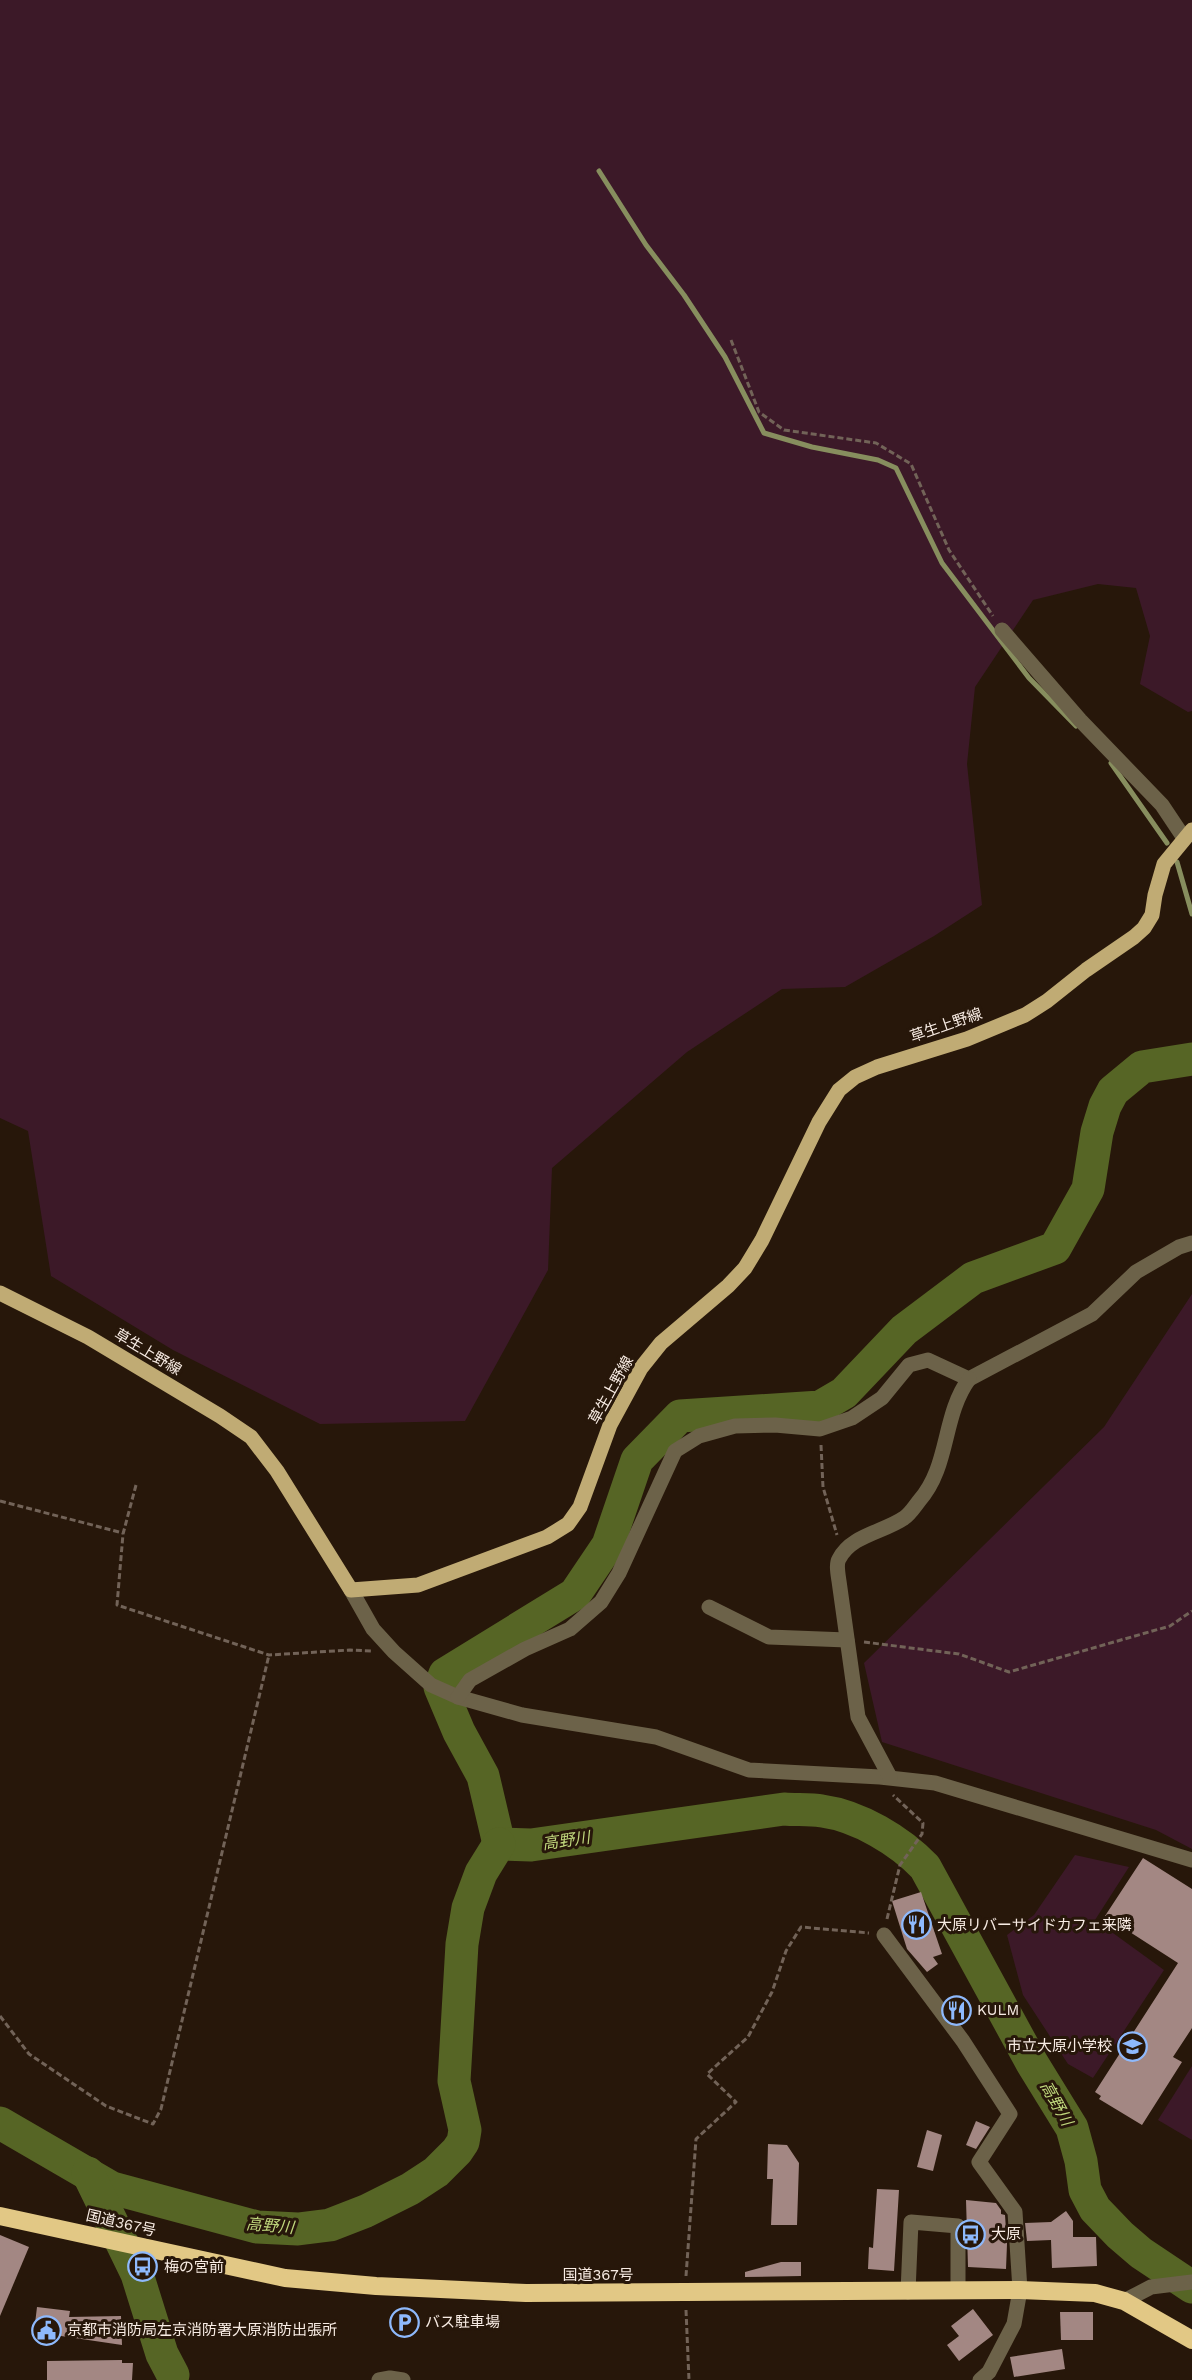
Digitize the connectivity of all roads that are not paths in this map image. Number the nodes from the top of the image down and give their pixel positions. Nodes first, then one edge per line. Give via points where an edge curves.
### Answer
1 (1002, 630) road end
2 (1188, 834) edge
3 (1192, 1243) edge
4 (0, 1293) edge
5 (969, 1379) junction
6 (351, 1590) junction
7 (709, 1607) dead end
8 (847, 1640) junction
9 (458, 1697) junction
10 (890, 1777) junction
11 (1192, 1860) edge
12 (884, 1935) road end
13 (0, 2216) edge
14 (1192, 2282) edge
15 (1020, 2290) junction
16 (958, 2291) junction
17 (908, 2292) junction
18 (1124, 2301) junction
19 (1192, 2340) edge
20 (379, 2380) edge
21 (403, 2380) edge
22 (980, 2380) edge

1 - 2 street
2 - 6 main road, 草生上野線 via 1164,864 1152,915 1134,938 1025,1015 967,1039 877,1067 839,1090 745,1268 661,1343 641,1368 609,1425 580,1507 568,1524 547,1537 418,1586
3 - 5 street via 1136,1272 1092,1314
4 - 6 main road, 草生上野線 via 88,1338 251,1437 277,1471
5 - 8 street via 959,1393 939,1466 927,1492 905,1517 848,1546 838,1561
5 - 9 street via 928,1360 909,1365 882,1398 852,1418 820,1429 735,1426 699,1436 675,1451 619,1573 601,1602 570,1629 470,1680
6 - 9 street via 373,1629 394,1652 431,1685
7 - 8 street via 769,1637
8 - 10 street via 858,1718
9 - 10 street via 522,1715 656,1737 749,1770
10 - 11 street via 957,1789
12 - 15 street via 963,2041 1010,2114 979,2162 1016,2212
13 - 17 highway, 国道367号 via 285,2278 376,2286 526,2293
14 - 18 street via 1151,2287
15 - 16 highway, 国道367号
15 - 18 highway, 国道367号 via 1095,2293
15 - 22 street via 1014,2325 989,2372
16 - 17 highway, 国道367号
16 - 17 street via 958,2226 911,2222
18 - 19 highway, 国道367号
20 - 21 street

